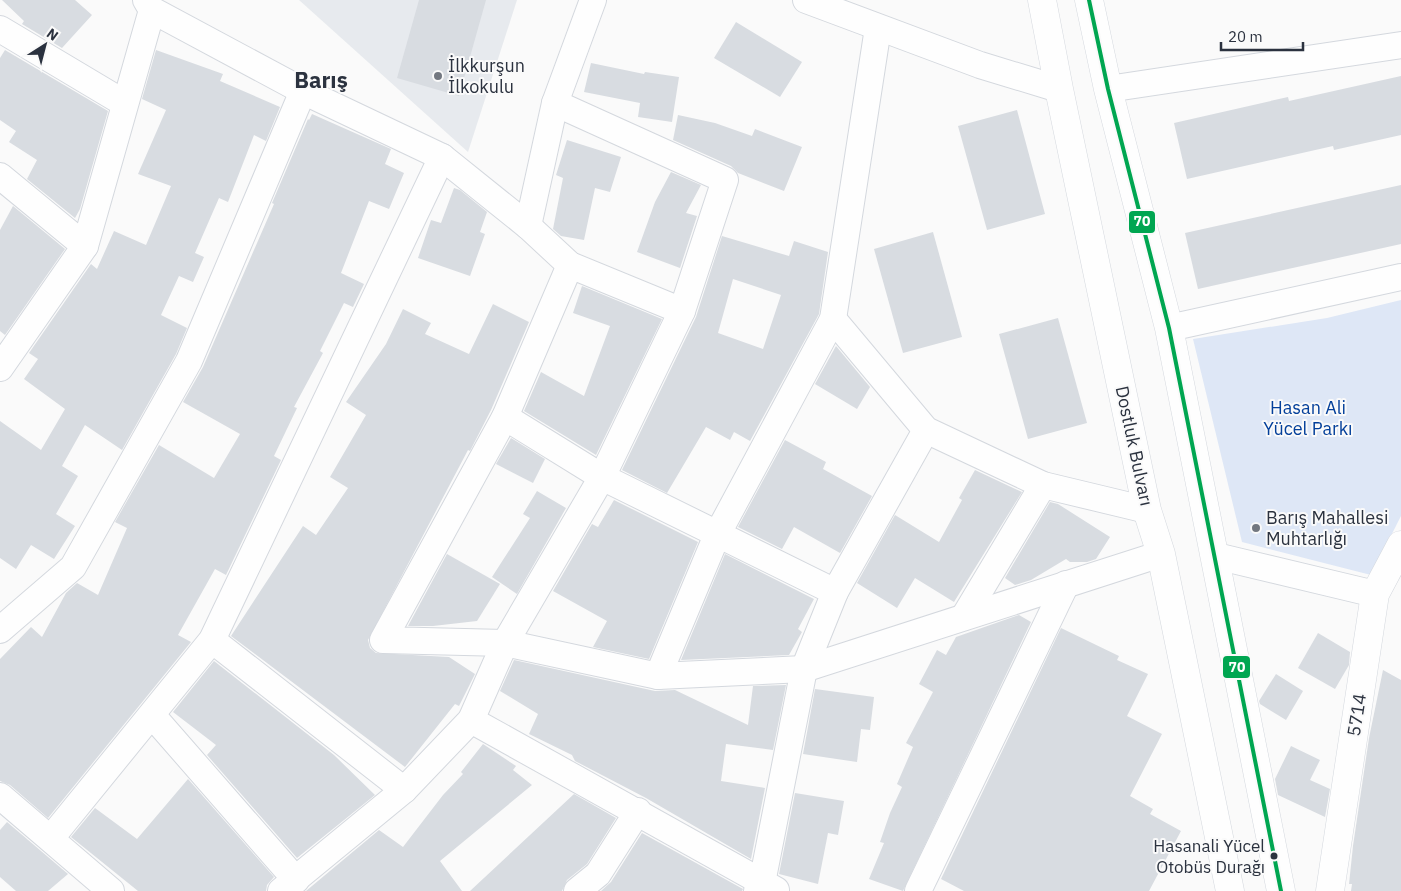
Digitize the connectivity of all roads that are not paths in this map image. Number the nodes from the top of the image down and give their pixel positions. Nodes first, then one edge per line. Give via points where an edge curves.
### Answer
1 (593, 0) edge
2 (806, 0) edge
3 (1042, 0) edge
4 (1089, 0) edge
5 (149, 5) edge
6 (878, 28) junction
7 (0, 29) edge
8 (1401, 45) edge
9 (1059, 89) junction
10 (1108, 89) junction
11 (303, 91) junction
12 (124, 103) junction
13 (556, 103) junction
14 (442, 157) junction
15 (0, 176) edge
16 (528, 226) junction
17 (85, 246) junction
18 (570, 265) junction
19 (1401, 277) edge
20 (682, 312) junction
21 (832, 319) junction
22 (1169, 328) junction
23 (0, 368) edge
24 (505, 417) junction
25 (926, 430) junction
26 (602, 476) junction
27 (1043, 485) junction
28 (1147, 510) junction
29 (717, 535) junction
30 (1401, 545) edge
31 (1160, 554) junction
32 (1216, 556) junction
33 (1066, 584) junction
34 (835, 592) junction
35 (1375, 594) junction
36 (964, 617) junction
37 (5, 618) edge
38 (212, 640) junction
39 (506, 643) junction
40 (804, 669) junction
41 (658, 676) junction
42 (152, 715) junction
43 (471, 720) junction
44 (404, 790) junction
45 (0, 796) edge
46 (638, 811) junction
47 (51, 838) junction
48 (288, 886) edge
49 (766, 888) edge
50 (111, 891) edge
51 (576, 891) edge
52 (918, 891) edge
53 (1230, 891) edge
54 (1281, 891) edge
55 (1330, 891) edge

1 - 13 street
2 - 6 street
3 - 9 main road, Dostluk Bulvarı
4 - 10 main road
5 - 11 street
5 - 12 street
6 - 9 street
6 - 21 street
7 - 12 street
8 - 10 street
9 - 28 main road, Dostluk Bulvarı
10 - 22 main road
11 - 14 street
11 - 37 street via 189,361 73,567
12 - 17 street
13 - 16 street
13 - 20 street via 725,180
14 - 16 street
14 - 38 street
15 - 17 street
16 - 18 street
17 - 23 street
18 - 20 street
18 - 24 street
19 - 22 street
20 - 26 street
21 - 25 street
21 - 29 street
22 - 32 main road
24 - 26 street
24 - 39 street via 383,640
25 - 27 street
25 - 34 street
26 - 29 street
26 - 39 street
27 - 28 street
27 - 36 street
28 - 31 main road, Dostluk Bulvarı
29 - 34 street
29 - 41 street
30 - 35 main road, 5714
31 - 33 street
31 - 53 main road, Dostluk Bulvarı
32 - 35 street
32 - 54 main road
33 - 36 street
33 - 52 street
34 - 40 street
35 - 55 main road, 5714
36 - 40 street
38 - 42 street
38 - 44 street
39 - 41 street
39 - 43 street
40 - 41 street
40 - 49 street
42 - 47 street
42 - 48 street
43 - 44 street
43 - 46 street
44 - 48 street
45 - 47 street
46 - 49 street
46 - 51 street via 598,874
47 - 50 street

